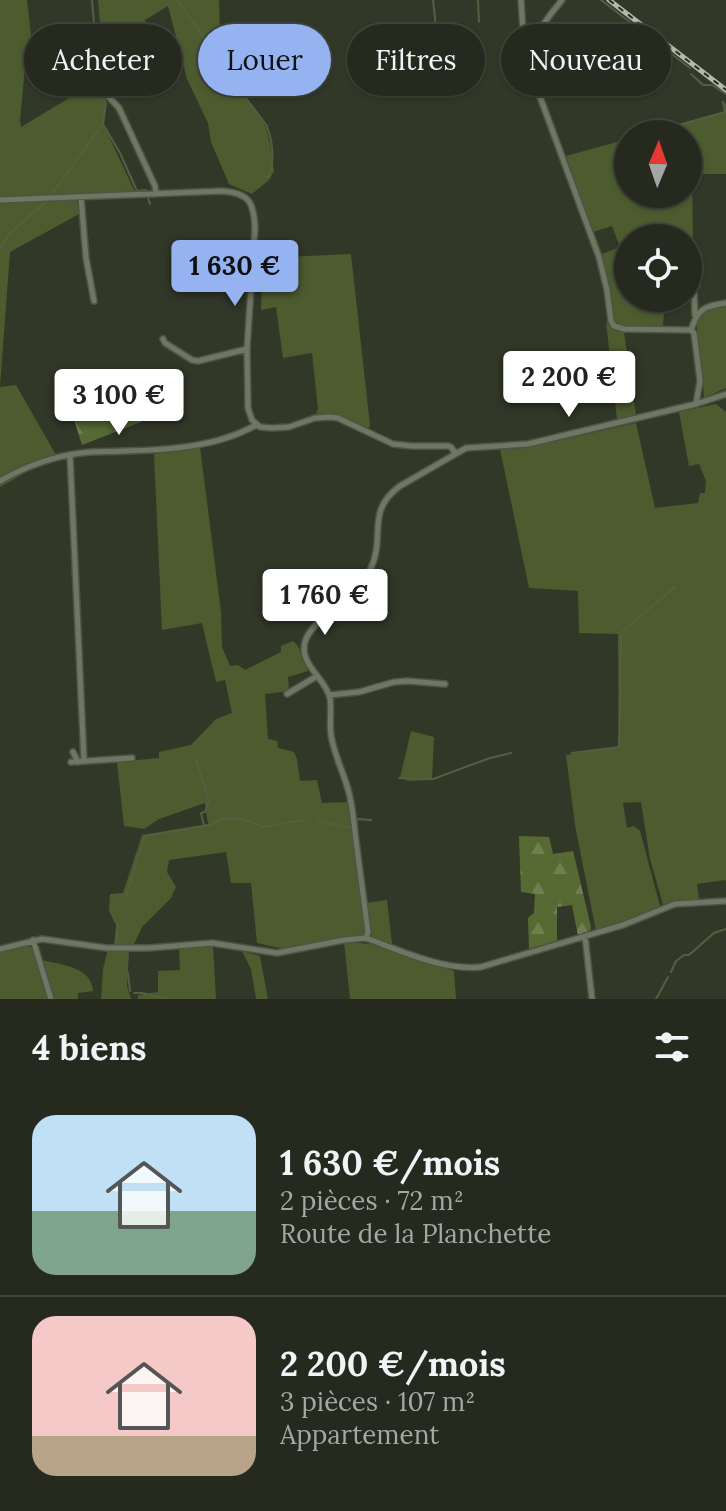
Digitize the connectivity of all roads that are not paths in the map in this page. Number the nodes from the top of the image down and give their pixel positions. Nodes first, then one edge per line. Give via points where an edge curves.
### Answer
1 (521, 0) edge
2 (562, 0) edge
3 (523, 24) edge
4 (545, 24) edge
5 (108, 96) edge
6 (539, 96) edge
7 (156, 194) junction
8 (81, 197) junction
9 (0, 200) edge
10 (94, 301) dead end
11 (726, 303) edge
12 (695, 312) edge
13 (695, 316) junction
14 (691, 330) junction
15 (163, 339) dead end
16 (247, 349) junction
17 (726, 394) edge
18 (696, 404) junction
19 (256, 425) junction
20 (455, 453) junction
21 (70, 455) junction
22 (0, 481) edge
23 (317, 676) junction
24 (445, 684) dead end
25 (287, 694) dead end
26 (329, 695) junction
27 (73, 752) dead end
28 (132, 758) dead end
29 (78, 762) junction
30 (726, 901) edge
31 (585, 936) junction
32 (366, 938) junction
33 (33, 940) junction
34 (0, 949) edge
35 (51, 999) edge
36 (592, 999) edge

1 - 3 street
2 - 4 street
5 - 7 street via 119,108
6 - 14 street via 599,257 614,326
7 - 8 street
7 - 16 street via 233,192 253,208
8 - 9 street
8 - 10 street
11 - 13 street via 706,307
12 - 13 street
13 - 14 street
14 - 18 street via 700,381
15 - 16 street via 198,361
16 - 19 street via 248,408
17 - 18 street
18 - 20 street via 528,444 475,446
19 - 20 street via 289,427 330,417 393,444 445,445
19 - 21 street via 209,442
20 - 23 street via 400,486 381,507 374,561 365,580 305,641 306,658
21 - 22 street
21 - 29 street
23 - 25 street
23 - 26 street
24 - 26 street via 407,681
26 - 32 street via 331,736 351,804
27 - 29 street
28 - 29 street
30 - 31 street via 675,904
31 - 32 street via 469,968
31 - 36 street
32 - 33 street via 277,953 212,943 107,948
33 - 34 street
33 - 35 street

